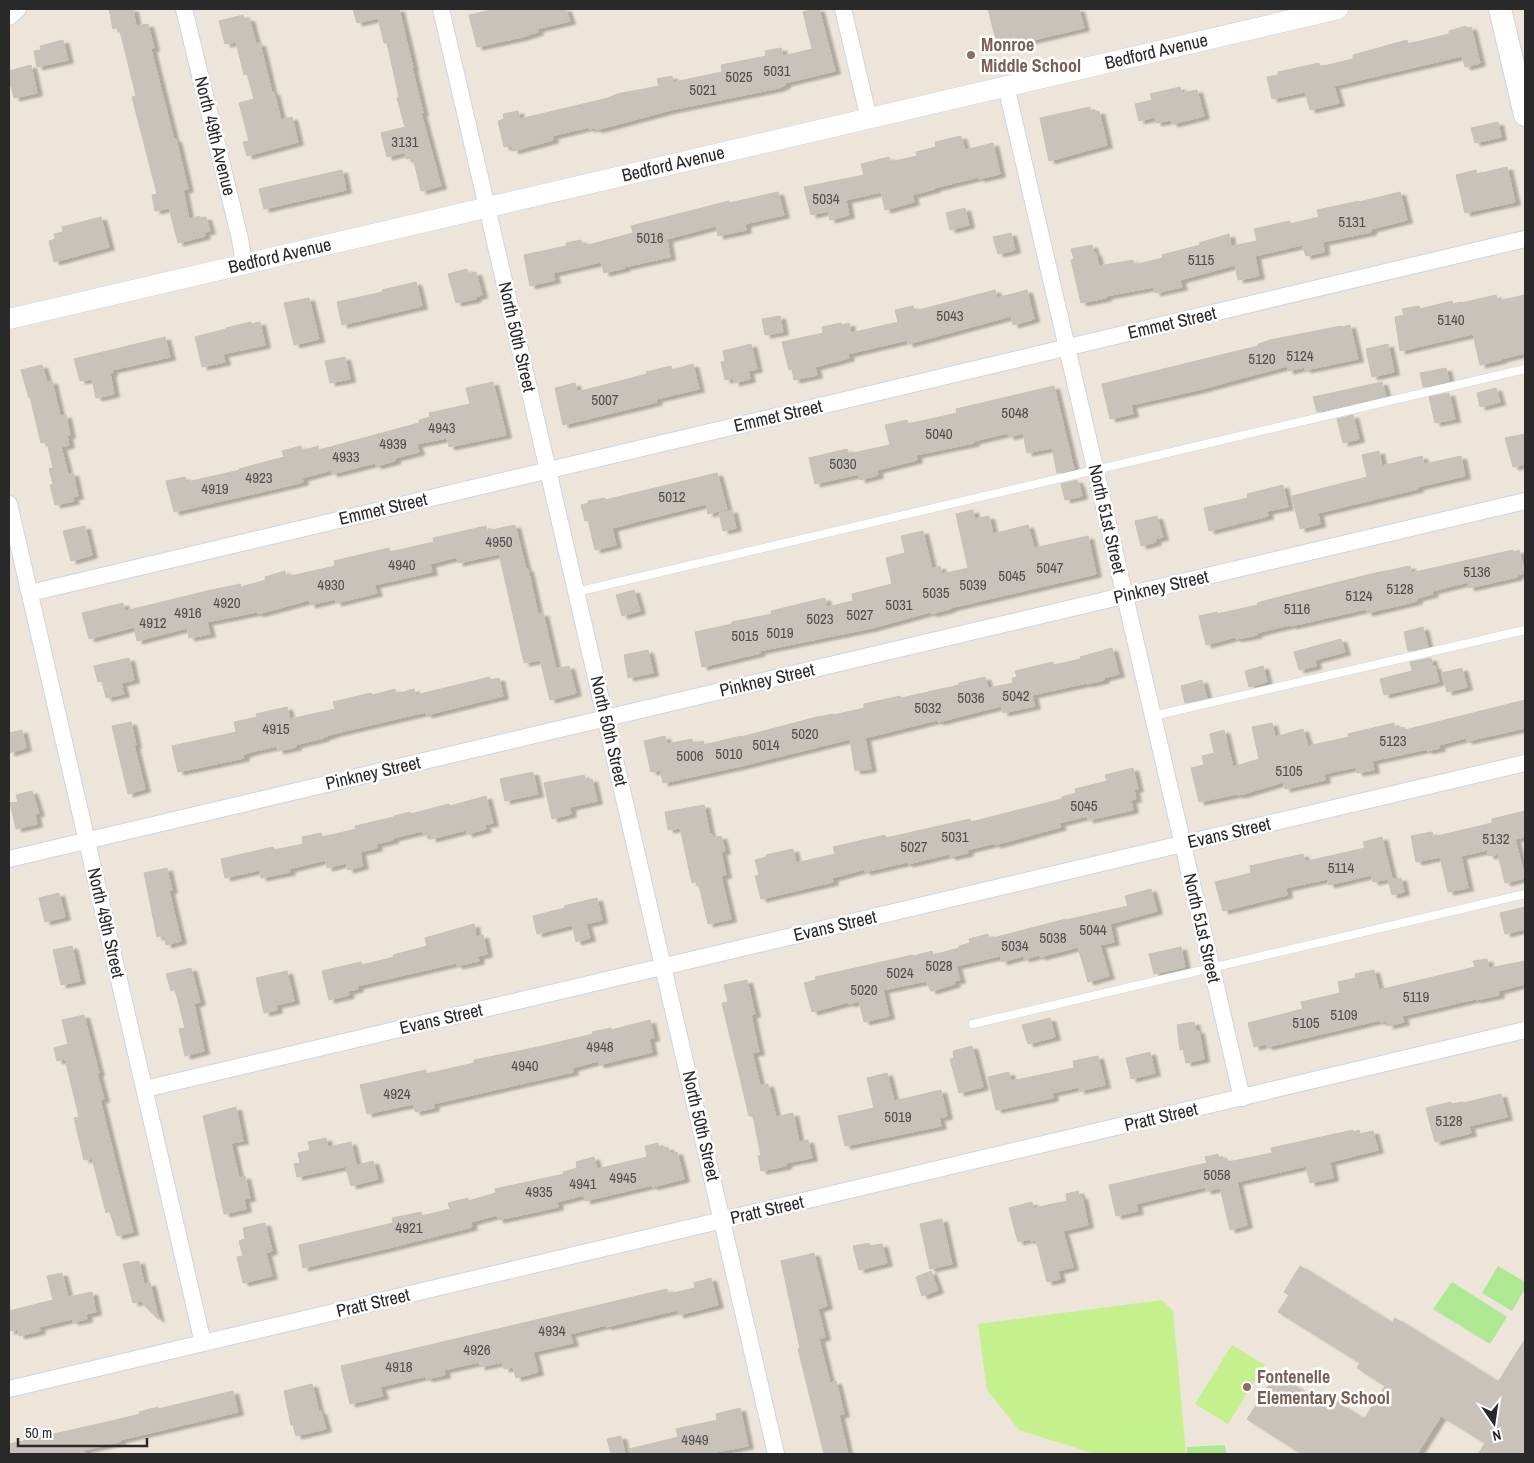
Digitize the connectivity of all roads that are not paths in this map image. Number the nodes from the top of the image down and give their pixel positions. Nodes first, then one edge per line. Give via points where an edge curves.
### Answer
1 (18, 9) edge
2 (184, 9) edge
3 (442, 9) edge
4 (843, 9) edge
5 (1338, 9) edge
6 (1500, 9) edge
7 (9, 17) edge
8 (1006, 86) junction
9 (1525, 115) edge
10 (870, 119) junction
11 (488, 207) junction
12 (1525, 239) edge
13 (244, 263) junction
14 (9, 319) edge
15 (1067, 347) junction
16 (1525, 369) edge
17 (548, 470) junction
18 (1096, 470) junction
19 (1525, 501) edge
20 (9, 504) edge
21 (576, 592) junction
22 (30, 593) junction
23 (1125, 595) junction
24 (1525, 630) edge
25 (1153, 716) junction
26 (606, 718) junction
27 (1525, 763) edge
28 (87, 841) junction
29 (1182, 844) junction
30 (9, 859) edge
31 (1525, 894) edge
32 (664, 966) junction
33 (1211, 968) junction
34 (973, 1024) dead end
35 (1525, 1030) edge
36 (145, 1088) junction
37 (1242, 1098) junction
38 (723, 1220) junction
39 (204, 1343) junction
40 (9, 1389) edge
41 (776, 1454) edge

1 - 7 street
2 - 13 street, North 49th Avenue
3 - 11 street, North 50th Street
4 - 10 street
5 - 8 street, Bedford Avenue
6 - 9 main road
8 - 10 street, Bedford Avenue
8 - 15 street, North 51st Street
10 - 11 street, Bedford Avenue
11 - 13 street, Bedford Avenue
11 - 17 street, North 50th Street
12 - 15 street, Emmet Street
13 - 14 street, Bedford Avenue
15 - 17 street, Emmet Street
15 - 18 street, North 51st Street
16 - 18 lane
17 - 21 street, North 50th Street
17 - 22 street, Emmet Street
18 - 21 lane
18 - 23 street, North 51st Street
19 - 23 street, Pinkney Street
20 - 22 street, North 49th Street
21 - 26 street, North 50th Street
22 - 28 street, North 49th Street
23 - 25 street, North 51st Street
23 - 26 street, Pinkney Street
24 - 25 lane
25 - 29 street, North 51st Street
26 - 28 street, Pinkney Street
26 - 32 street, North 50th Street
27 - 29 street, Evans Street
28 - 30 street, Pinkney Street
28 - 36 street, North 49th Street
29 - 32 street, Evans Street
29 - 33 street, North 51st Street
31 - 33 lane
32 - 36 street, Evans Street
32 - 38 street, North 50th Street
33 - 34 lane
33 - 37 street, North 51st Street
35 - 37 street, Pratt Street
36 - 39 street, North 49th Street
37 - 38 street, Pratt Street
38 - 39 street, Pratt Street
38 - 41 street, North 50th Street
39 - 40 street, Pratt Street

